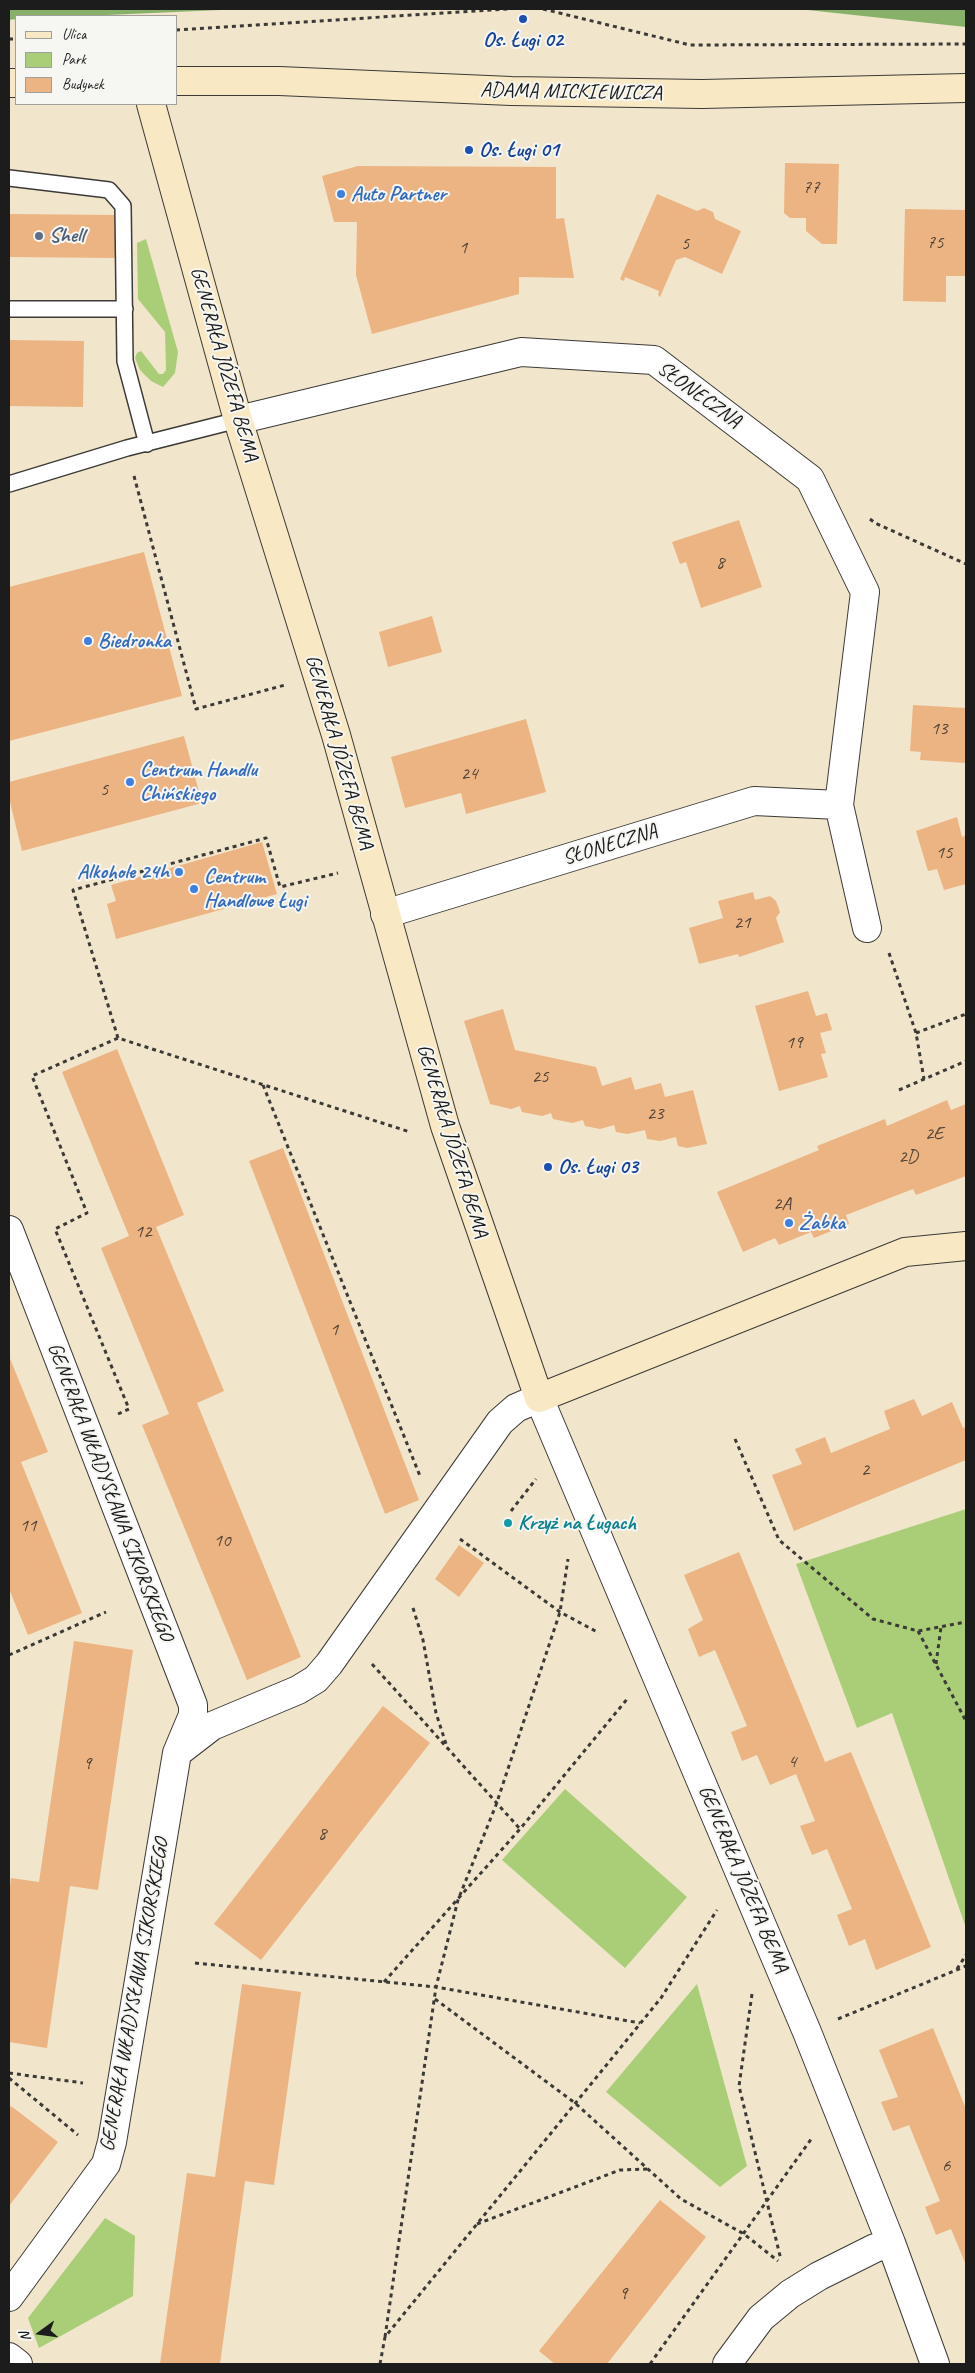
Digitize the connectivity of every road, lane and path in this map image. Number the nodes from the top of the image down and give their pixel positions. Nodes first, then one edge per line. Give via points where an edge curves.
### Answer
1 (508, 9) edge
2 (543, 9) edge
3 (178, 30) edge
4 (966, 44) edge
5 (178, 81) edge
6 (966, 88) edge
7 (150, 105) edge
8 (9, 178) edge
9 (9, 309) edge
10 (124, 309) junction
11 (238, 420) junction
12 (147, 444) junction
13 (127, 448) junction
14 (9, 484) edge
15 (868, 517) dead end
16 (966, 564) edge
17 (318, 676) junction
18 (839, 805) junction
19 (344, 871) dead end
20 (386, 914) junction
21 (867, 928) joint
22 (966, 1014) edge
23 (916, 1033) junction
24 (118, 1038) junction
25 (966, 1060) edge
26 (924, 1079) junction
27 (263, 1084) junction
28 (898, 1090) dead end
29 (445, 1126) junction
30 (9, 1230) edge
31 (966, 1246) edge
32 (539, 1398) junction
33 (116, 1414) dead end
34 (735, 1438) dead end
35 (540, 1474) dead end
36 (511, 1511) dead end
37 (435, 1513) junction
38 (453, 1534) dead end
39 (569, 1555) dead end
40 (412, 1604) dead end
41 (106, 1612) dead end
42 (560, 1612) junction
43 (966, 1622) edge
44 (941, 1627) junction
45 (918, 1631) junction
46 (601, 1634) dead end
47 (9, 1655) edge
48 (371, 1664) dead end
49 (936, 1665) junction
50 (629, 1697) dead end
51 (966, 1721) edge
52 (448, 1750) junction
53 (177, 1753) junction
54 (496, 1805) junction
55 (520, 1829) junction
56 (458, 1900) junction
57 (721, 1903) dead end
58 (966, 1955) edge
59 (195, 1963) dead end
60 (966, 1966) edge
61 (956, 1970) junction
62 (384, 1982) junction
63 (436, 1987) junction
64 (753, 1988) dead end
65 (435, 1999) junction
66 (641, 2023) junction
67 (807, 2032) junction
68 (9, 2073) edge
69 (9, 2078) edge
70 (83, 2083) dead end
71 (575, 2103) junction
72 (81, 2137) dead end
73 (812, 2137) dead end
74 (648, 2169) junction
75 (767, 2202) junction
76 (477, 2224) junction
77 (744, 2234) junction
78 (891, 2243) junction
79 (9, 2297) edge
80 (385, 2337) junction
81 (9, 2356) edge
82 (18, 2364) edge
83 (380, 2364) edge
84 (650, 2364) edge
85 (727, 2364) edge
86 (935, 2364) edge

1 - 3 path
2 - 4 path via 690,45
5 - 6 street, ADAMA MICKIEWICZA via 279,81 511,92 702,94
7 - 11 street, GENERAŁA JÓZEFA BEMA
8 - 10 lane via 109,190 124,206
9 - 10 lane
10 - 12 lane via 125,362
11 - 12 lane
11 - 17 street, GENERAŁA JÓZEFA BEMA
11 - 18 street, SŁONECZNA via 521,352 654,360 810,479 865,592
12 - 13 lane
13 - 14 lane
13 - 17 path via 196,709
15 - 16 path
17 - 20 street, GENERAŁA JÓZEFA BEMA
18 - 20 street, SŁONECZNA via 754,800
18 - 21 street, SŁONECZNA
19 - 24 path via 280,887 266,838 73,890
20 - 29 street, GENERAŁA JÓZEFA BEMA
21 - 23 path via 892,955
22 - 23 path
23 - 26 path
24 - 27 path
24 - 33 path via 32,1076 87,1213 55,1228 129,1409
25 - 26 path
26 - 28 path
27 - 29 path via 419,1134
27 - 37 path
29 - 32 street, GENERAŁA JÓZEFA BEMA
30 - 53 street, GENERAŁA WŁADYSŁAWA SIKORSKIEGO via 193,1705 192,1723
31 - 32 street via 905,1252
32 - 37 street via 516,1408 500,1422
32 - 67 street, GENERAŁA JÓZEFA BEMA
34 - 45 path via 779,1540 873,1619
35 - 36 path
37 - 53 street via 316,1679 298,1690 212,1726
38 - 42 path
39 - 42 path
40 - 52 path via 423,1640 436,1714
41 - 47 path
42 - 46 path
42 - 54 path
43 - 44 path
44 - 45 path
44 - 49 path
45 - 49 path
48 - 52 path
49 - 51 path
50 - 55 path
52 - 54 path
53 - 79 street, GENERAŁA WŁADYSŁAWA SIKORSKIEGO via 106,2164
54 - 55 path
54 - 56 path
55 - 56 path
56 - 62 path
56 - 63 path
57 - 66 path via 661,1998
58 - 61 path
59 - 62 path
60 - 61 path
61 - 67 path
62 - 63 path
63 - 65 path
63 - 66 path
64 - 75 path via 739,2086
65 - 71 path
65 - 80 path
66 - 71 path
67 - 78 street, GENERAŁA JÓZEFA BEMA
68 - 70 path
69 - 72 path
71 - 74 path
71 - 76 path
73 - 75 path
74 - 76 path via 620,2170
74 - 77 path via 681,2199
75 - 77 path
75 - 77 path via 782,2265
76 - 80 path
77 - 84 path
78 - 85 street via 843,2264 790,2294 761,2318
78 - 86 street, GENERAŁA JÓZEFA BEMA
80 - 83 path
81 - 82 street

